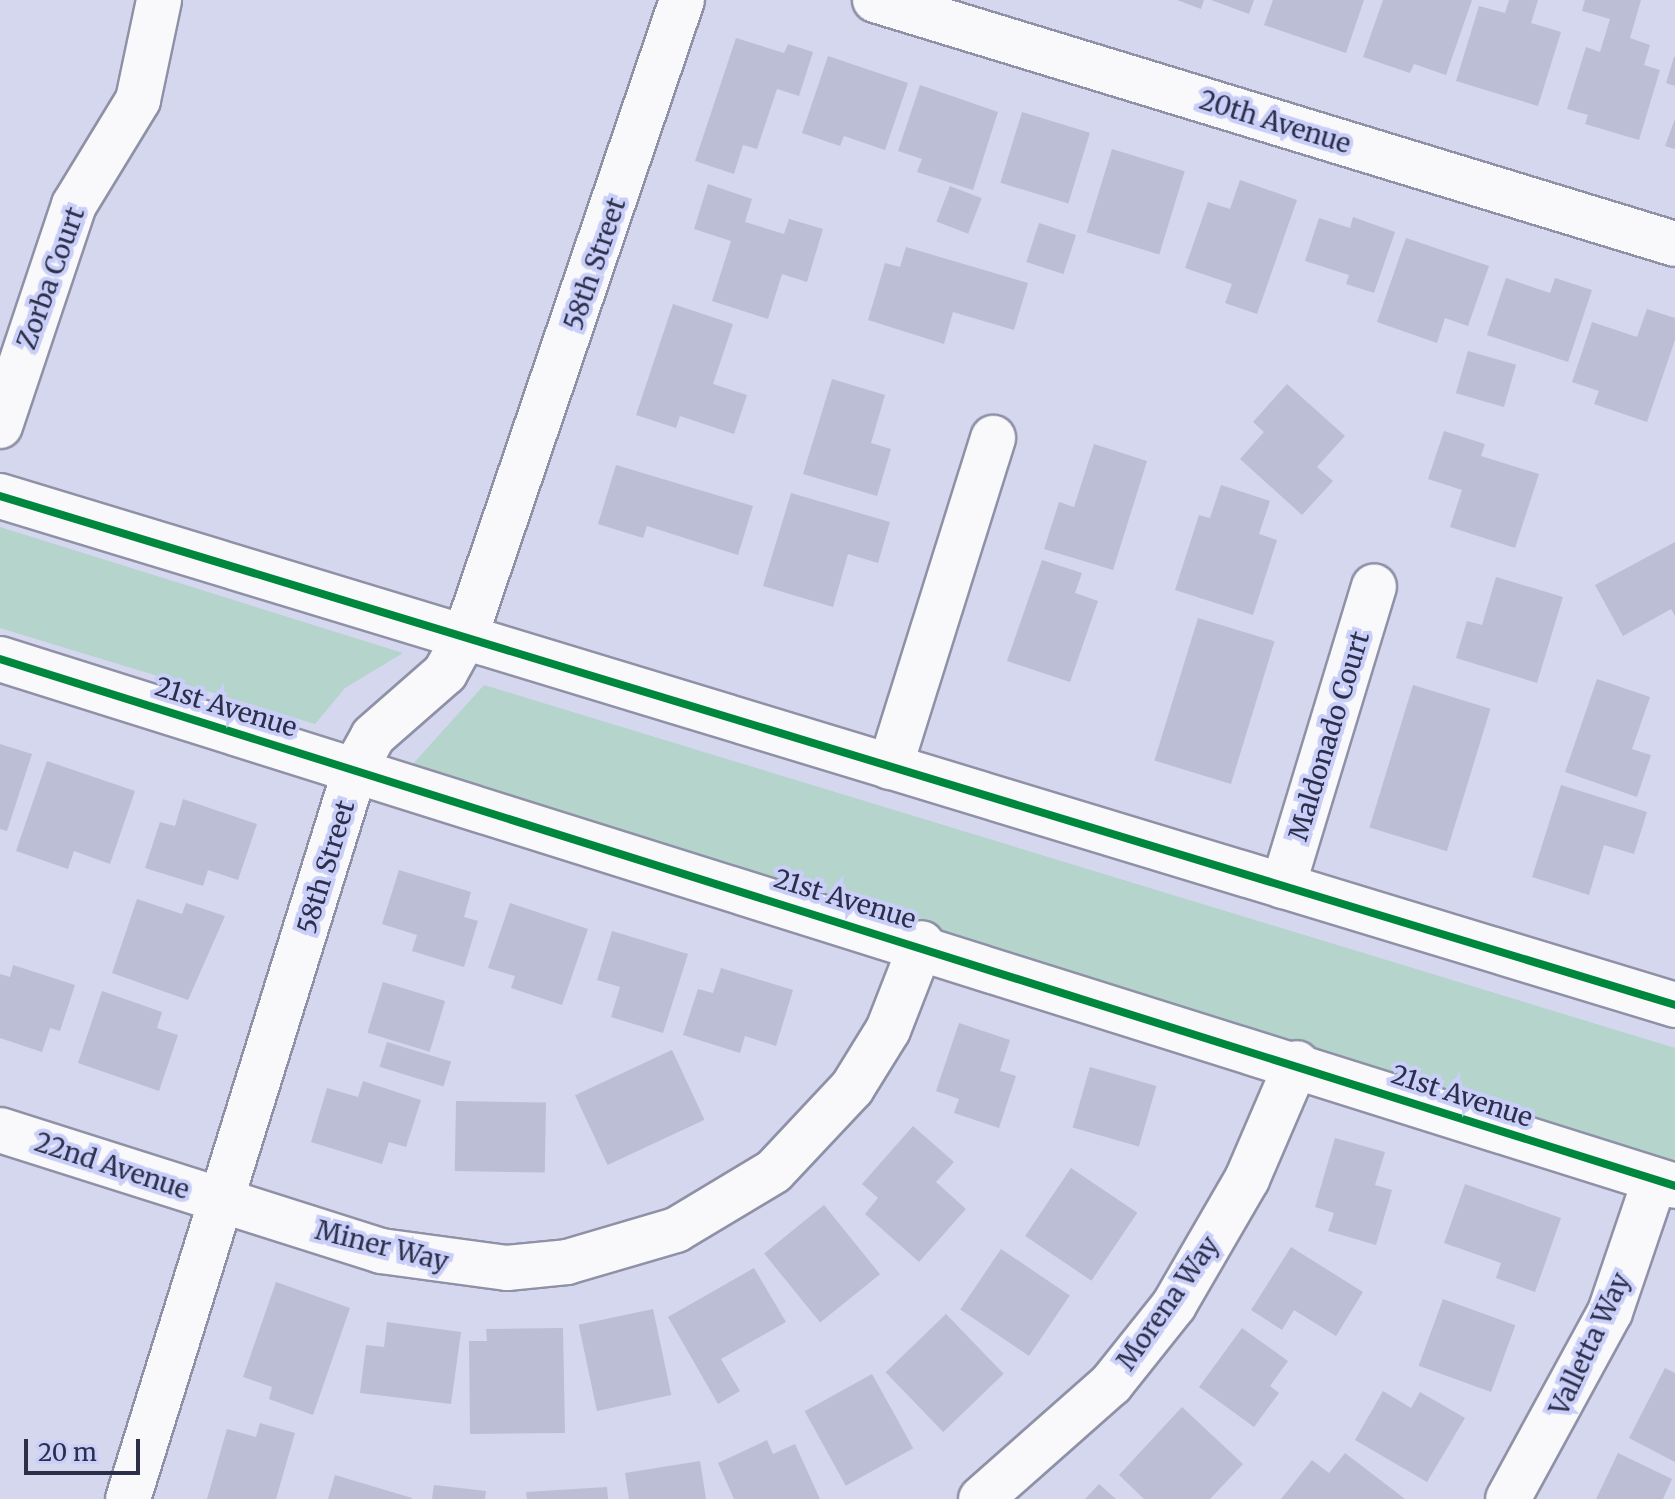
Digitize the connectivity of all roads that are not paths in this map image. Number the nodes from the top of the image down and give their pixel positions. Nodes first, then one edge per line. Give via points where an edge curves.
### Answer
1 (159, 0) edge
2 (682, 0) edge
3 (875, 0) edge
4 (1675, 244) edge
5 (0, 426) edge
6 (993, 438) dead end
7 (0, 496) edge
8 (1374, 587) dead end
9 (465, 637) junction
10 (0, 659) edge
11 (356, 767) junction
12 (890, 767) junction
13 (1283, 886) junction
14 (922, 943) junction
15 (1672, 995) edge
16 (1297, 1063) junction
17 (0, 1130) edge
18 (1665, 1183) edge
19 (224, 1202) junction
20 (128, 1499) edge
21 (981, 1499) edge
22 (1508, 1499) edge

1 - 5 street, Zorba Court via 138,100 74,205
2 - 9 street, 58th Street
3 - 4 street, 20th Avenue
6 - 12 street
7 - 9 street
8 - 13 street, Maldonado Court
9 - 11 street, 58th Street via 445,673 373,736
9 - 12 street
10 - 11 street, 21st Avenue
11 - 14 street, 21st Avenue
11 - 19 street, 58th Street
12 - 13 street
13 - 15 street
14 - 16 street, 21st Avenue
14 - 19 street, Miner Way via 888,1030 818,1129 723,1206 627,1249 507,1268 441,1264
16 - 18 street, 21st Avenue
16 - 21 street, Morena Way via 1247,1179 1174,1305 1111,1384
17 - 19 street, 22nd Avenue
18 - 22 street, Valletta Way via 1610,1312
19 - 20 street, 58th Street

